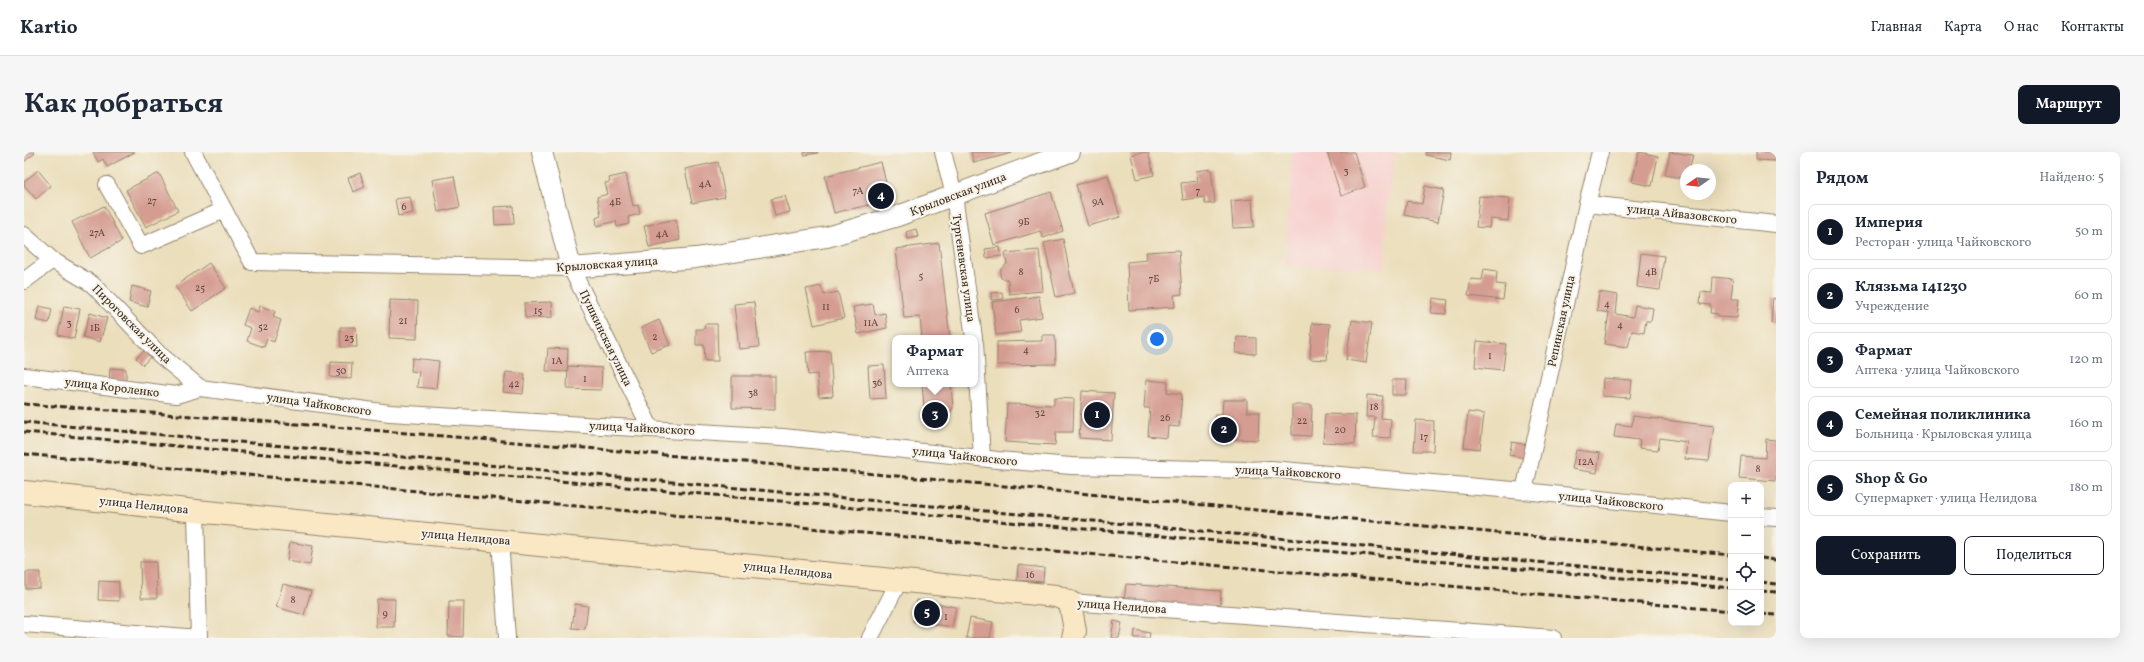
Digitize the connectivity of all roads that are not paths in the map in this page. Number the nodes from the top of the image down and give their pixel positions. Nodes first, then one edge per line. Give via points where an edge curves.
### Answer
1 (193, 152) edge
2 (542, 152) edge
3 (943, 152) edge
4 (1070, 152) edge
5 (1600, 152) edge
6 (107, 185) dead end
7 (954, 195) junction
8 (1587, 204) junction
9 (224, 210) junction
10 (1776, 224) edge
11 (24, 235) edge
12 (52, 260) junction
13 (571, 268) junction
14 (24, 281) edge
15 (974, 335) edge
16 (24, 376) edge
17 (978, 387) edge
18 (200, 388) junction
19 (651, 429) junction
20 (982, 458) junction
21 (1524, 491) junction
22 (24, 492) edge
23 (196, 511) junction
24 (1728, 513) edge
25 (1764, 517) edge
26 (1776, 518) edge
27 (500, 540) junction
28 (900, 581) junction
29 (1070, 602) junction
30 (24, 624) edge
31 (199, 638) edge
32 (507, 638) edge
33 (870, 638) edge
34 (1073, 638) edge
35 (1544, 638) edge

1 - 9 street, Крыловская улица
2 - 13 street, Пушкинская улица
3 - 7 street, Тургеневская улица
4 - 7 street, Крыловская улица
5 - 8 street, Репинская улица
6 - 9 street via 141,246
7 - 13 street, Крыловская улица via 898,216 827,237 696,258
7 - 15 street, Тургеневская улица
8 - 10 street, улица Айвазовского
8 - 21 street, Репинская улица
9 - 13 street, Крыловская улица via 252,262
11 - 12 street, Пироговская улица
12 - 14 street
12 - 18 street, Пироговская улица via 92,284 159,354
13 - 19 street, Пушкинская улица
16 - 18 street, улица Короленко via 176,395
17 - 20 street
18 - 19 street, улица Чайковского via 390,413
19 - 20 street, улица Чайковского via 783,436
20 - 21 street, улица Чайковского via 1070,466 1271,469
21 - 24 street, улица Чайковского
22 - 23 main road, улица Нелидова
23 - 27 main road, улица Нелидова
23 - 31 street
25 - 26 street
27 - 28 main road, улица Нелидова
27 - 32 street
28 - 29 main road, улица Нелидова via 1056,596
28 - 33 street
29 - 34 main road via 1075,631
29 - 35 street, улица Нелидова
30 - 31 street

